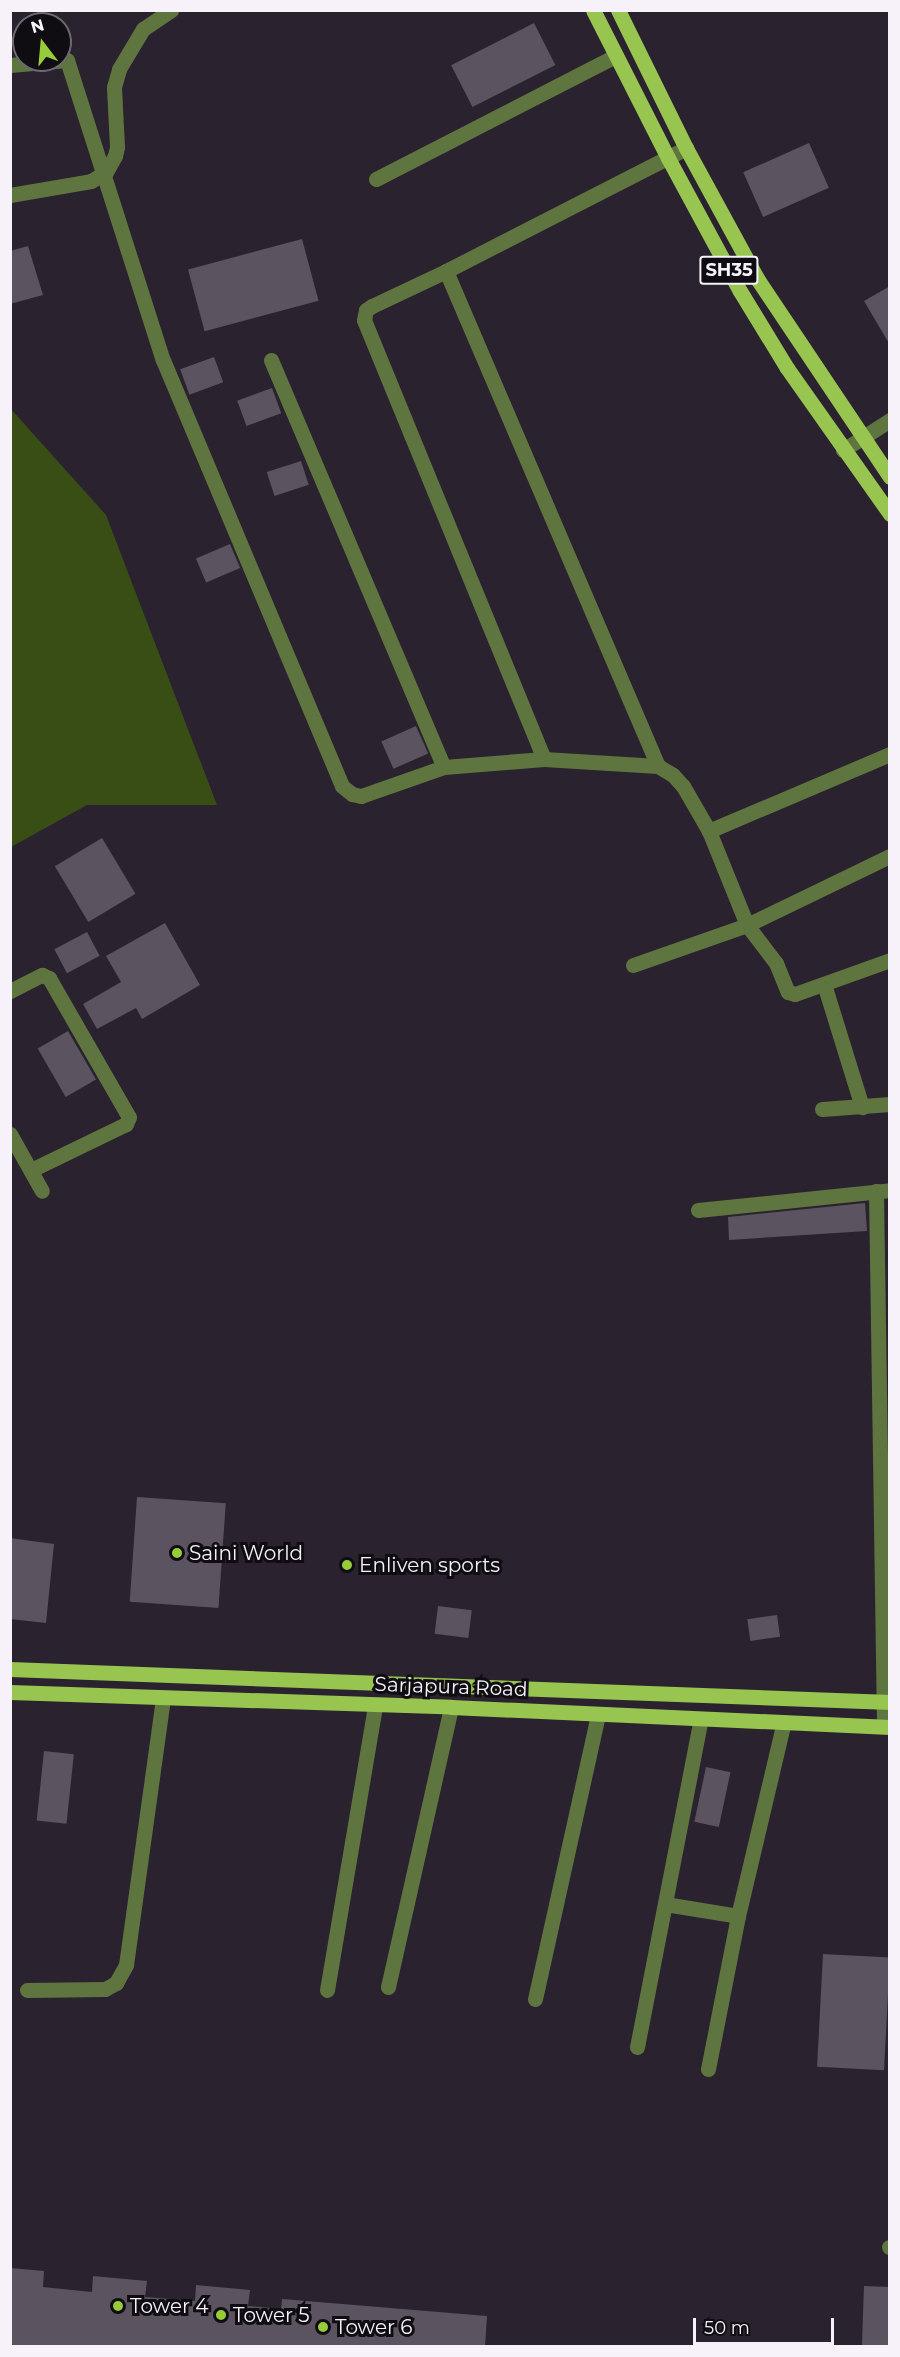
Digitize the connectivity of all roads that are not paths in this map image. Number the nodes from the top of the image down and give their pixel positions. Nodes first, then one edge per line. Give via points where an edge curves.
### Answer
1 (171, 10) edge
2 (593, 10) edge
3 (618, 10) edge
4 (615, 56) junction
5 (10, 65) edge
6 (686, 148) junction
7 (668, 158) junction
8 (103, 174) junction
9 (376, 179) dead end
10 (10, 195) edge
11 (446, 271) junction
12 (271, 360) dead end
13 (890, 420) edge
14 (861, 437) junction
15 (843, 450) junction
16 (890, 477) edge
17 (890, 514) edge
18 (890, 754) edge
19 (544, 759) junction
20 (658, 766) junction
21 (444, 767) junction
22 (709, 831) junction
23 (890, 856) edge
24 (747, 925) junction
25 (890, 960) edge
26 (633, 965) dead end
27 (824, 984) junction
28 (10, 991) edge
29 (890, 1104) edge
30 (862, 1107) junction
31 (822, 1109) dead end
32 (10, 1134) edge
33 (31, 1170) junction
34 (42, 1191) dead end
35 (883, 1191) edge
36 (698, 1210) dead end
37 (882, 1264) edge
38 (10, 1669) edge
39 (10, 1692) edge
40 (163, 1698) junction
41 (887, 1702) edge
42 (375, 1705) junction
43 (451, 1707) junction
44 (598, 1714) junction
45 (701, 1719) junction
46 (784, 1722) junction
47 (887, 1727) edge
48 (665, 1904) junction
49 (738, 1916) junction
50 (388, 1987) dead end
51 (27, 1990) dead end
52 (327, 1990) dead end
53 (534, 1999) dead end
54 (637, 2047) dead end
55 (708, 2069) dead end

1 - 8 street via 143,29 119,69 114,87 117,147
2 - 4 main road, SH35
3 - 6 main road, SH35
4 - 7 main road, SH35
4 - 9 street
5 - 8 street via 67,60
6 - 7 street
6 - 14 main road, SH35 via 758,280
7 - 11 street
7 - 15 main road, SH35 via 740,291
8 - 10 street via 91,181
8 - 21 street via 163,360 342,786 361,796
11 - 19 street via 372,306 366,310 364,320
11 - 20 street
12 - 21 street
13 - 14 street
14 - 15 street
14 - 16 main road, SH35
15 - 17 main road, SH35
18 - 22 street
19 - 20 street
19 - 21 street
20 - 22 street via 683,786
22 - 24 street
23 - 24 street
24 - 26 street
24 - 27 street via 776,963 788,992 795,994
25 - 27 street
27 - 30 street
28 - 33 street via 42,975 49,978 129,1117 126,1124
29 - 30 street
30 - 31 street
32 - 33 street
33 - 34 street
35 - 36 street
35 - 37 street
37 - 41 street
38 - 41 main road, Sarjapura Road
39 - 40 main road, Sarjapura Road
40 - 42 main road, Sarjapura Road
40 - 51 street via 126,1965 116,1983 105,1989
41 - 47 street
42 - 43 main road, Sarjapura Road
42 - 52 street
43 - 44 main road, Sarjapura Road
43 - 50 street
44 - 45 main road, Sarjapura Road
44 - 53 street
45 - 46 main road, Sarjapura Road
45 - 48 street
46 - 47 main road, Sarjapura Road
46 - 49 street
48 - 49 street
48 - 54 street
49 - 55 street

